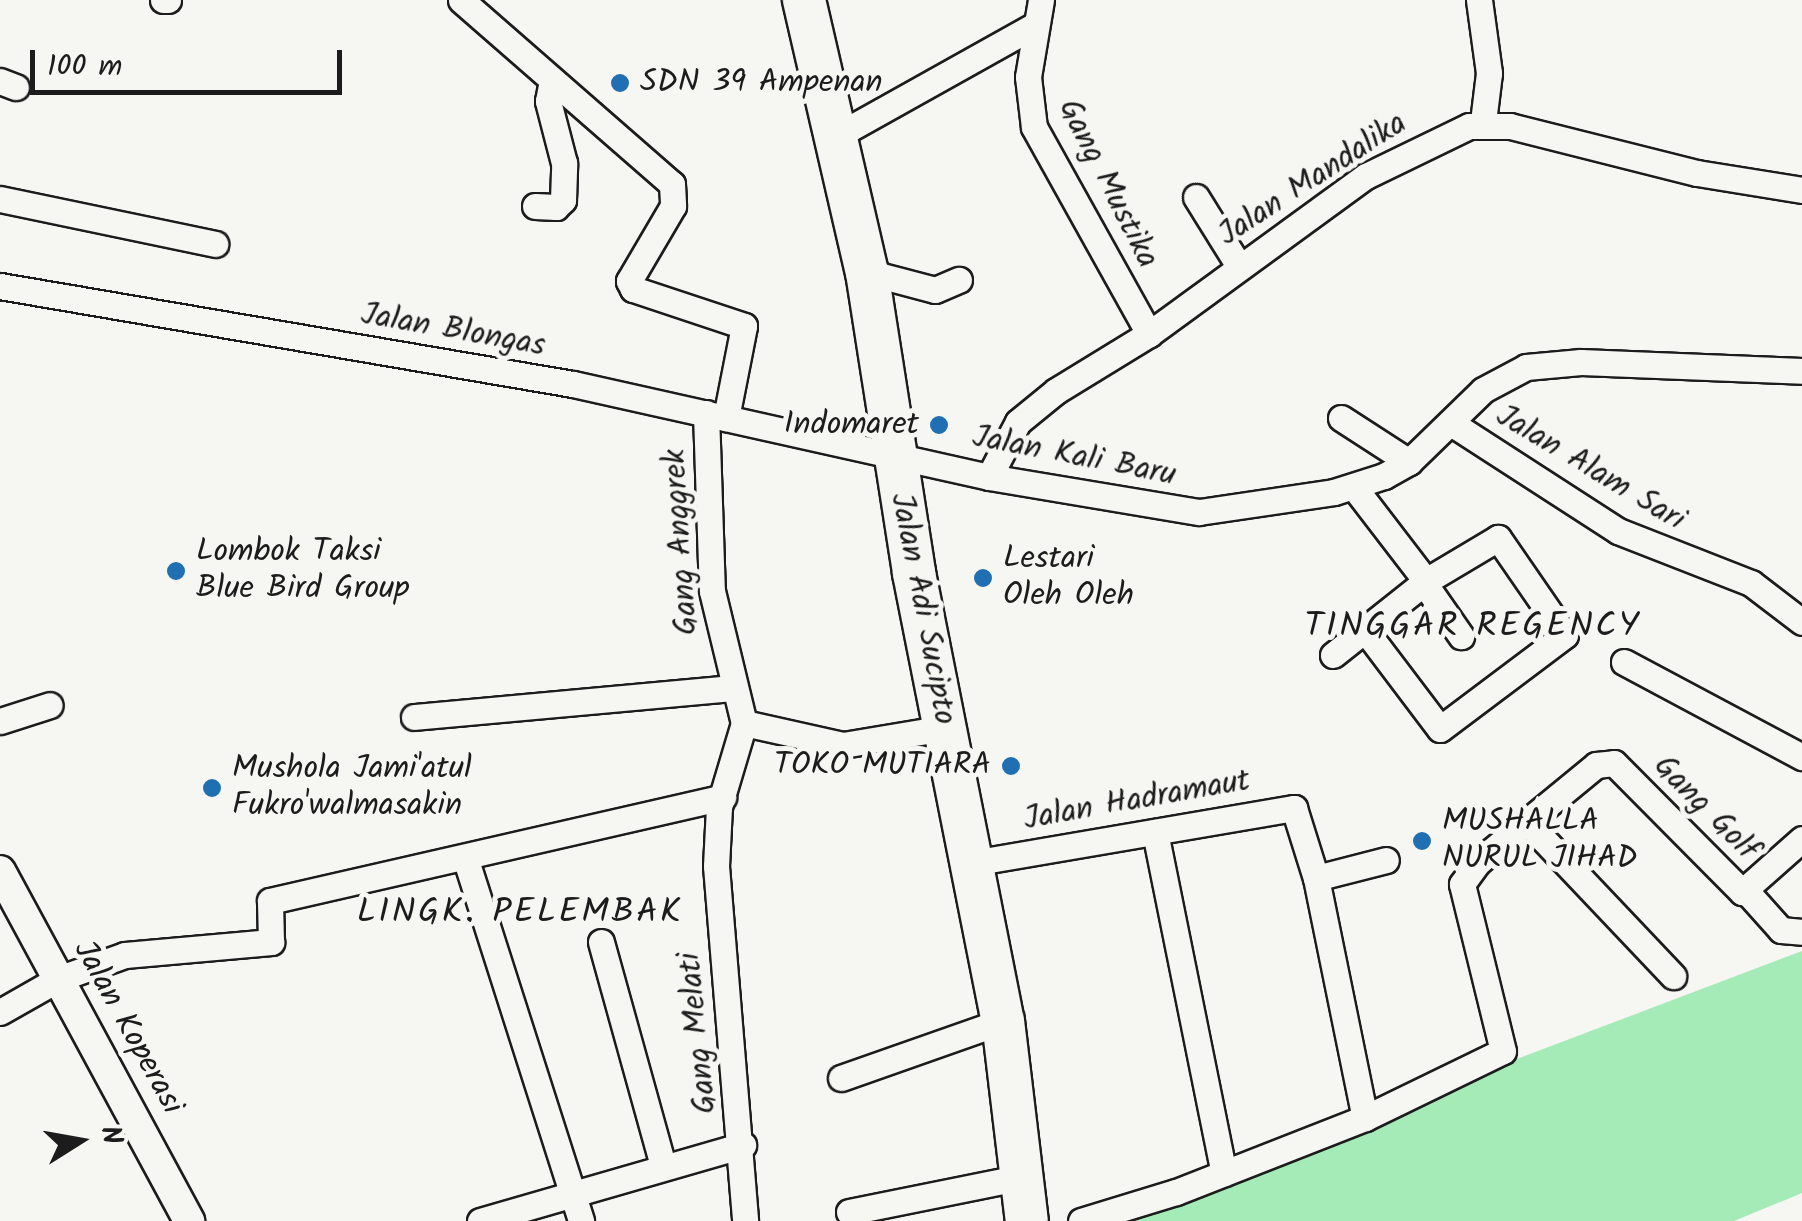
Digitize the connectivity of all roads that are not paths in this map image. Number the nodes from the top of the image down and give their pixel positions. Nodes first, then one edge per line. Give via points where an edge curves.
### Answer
1 (804, 0) edge
2 (1041, 0) edge
3 (1479, 0) edge
4 (472, 3) edge
5 (1033, 26) junction
6 (552, 80) junction
7 (1483, 122) junction
8 (840, 134) junction
9 (1802, 190) edge
10 (1196, 197) dead end
11 (0, 199) edge
12 (534, 206) dead end
13 (215, 244) dead end
14 (1239, 266) junction
15 (868, 272) junction
16 (959, 280) dead end
17 (0, 286) edge
18 (1150, 334) junction
19 (1802, 371) edge
20 (716, 416) junction
21 (1340, 418) dead end
22 (1451, 422) junction
23 (892, 452) junction
24 (1410, 462) junction
25 (989, 476) junction
26 (1354, 488) junction
27 (1425, 582) junction
28 (1802, 622) edge
29 (1365, 630) junction
30 (1461, 636) dead end
31 (1333, 655) dead end
32 (1624, 662) dead end
33 (734, 688) junction
34 (50, 705) dead end
35 (414, 717) dead end
36 (0, 722) edge
37 (744, 723) junction
38 (945, 728) junction
39 (1802, 757) edge
40 (723, 797) junction
41 (1526, 821) junction
42 (1155, 832) junction
43 (1802, 839) edge
44 (464, 857) junction
45 (1386, 860) dead end
46 (972, 864) junction
47 (0, 870) edge
48 (1316, 878) junction
49 (1747, 892) junction
50 (1802, 932) edge
51 (601, 942) dead end
52 (1673, 976) dead end
53 (58, 980) junction
54 (0, 1012) edge
55 (1003, 1021) junction
56 (841, 1078) dead end
57 (1365, 1118) junction
58 (743, 1144) junction
59 (663, 1166) junction
60 (1224, 1172) junction
61 (1022, 1177) junction
62 (573, 1190) junction
63 (848, 1212) dead end
64 (189, 1221) edge
65 (480, 1221) edge
66 (581, 1221) edge
67 (745, 1221) edge
68 (1027, 1221) edge
69 (1081, 1221) edge

1 - 8 highway, Jalan Adi Sucipto
2 - 5 street, Gang Mustika
3 - 7 street via 1489,73
4 - 6 street
5 - 8 street
5 - 18 street, Gang Mustika via 1028,76 1034,127
6 - 12 street via 548,101 564,162 563,200 556,207
6 - 20 street, Gang Anggrek via 672,184 676,195 629,281 634,289 744,326
7 - 9 street via 1697,173
7 - 14 street, Jalan Mandalika via 1383,166
8 - 15 highway, Jalan Adi Sucipto
10 - 14 street
11 - 13 street
14 - 18 street, Jalan Mandalika
15 - 16 street via 935,290
15 - 23 highway, Jalan Adi Sucipto
17 - 20 street, Jalan Blongas
18 - 25 street, Jalan Mandalika via 1018,422
19 - 22 street, Jalan Kali Baru via 1540,364 1496,382
20 - 23 street, Jalan Blongas
20 - 33 street, Gang Anggrek via 712,590
21 - 24 street
22 - 24 street, Jalan Kali Baru
22 - 28 street, Jalan Alam Sari via 1618,531 1751,583
23 - 25 street, Jalan Kali Baru
23 - 38 highway, Jalan Adi Sucipto
24 - 26 street, Jalan Kali Baru
25 - 26 street, Jalan Kali Baru via 1199,512
26 - 27 street
27 - 29 street
27 - 29 street via 1498,538 1565,635 1440,729
27 - 30 street
29 - 31 street
32 - 39 street
33 - 35 street
33 - 37 street, Gang Anggrek
34 - 36 street
37 - 38 street via 842,745
37 - 40 street, Gang Melati
38 - 46 highway, Jalan Adi Sucipto
40 - 44 street
40 - 58 street, Gang Melati via 716,866
41 - 49 street, Gang Golf via 1596,765 1614,763 1736,889
41 - 52 street
41 - 57 street, Gang Golf via 1466,875 1462,896 1503,1051
42 - 46 street, Jalan Hadramaut
42 - 48 street, Jalan Hadramaut via 1294,808
42 - 60 street
43 - 49 street, Gang Golf
44 - 53 street via 270,901 268,943 126,955
44 - 62 street
45 - 48 street
46 - 55 highway, Jalan Adi Sucipto
47 - 53 street, Jalan Koperasi
48 - 57 street, Jalan Hadramaut
49 - 50 street via 1781,930
51 - 59 street
53 - 54 street
53 - 64 street, Jalan Koperasi
55 - 56 street
55 - 61 highway, Jalan Adi Sucipto
57 - 60 street
58 - 59 street
58 - 67 street, Gang Melati
59 - 62 street
60 - 69 street
61 - 63 street
61 - 68 highway, Jalan Adi Sucipto
62 - 65 street
62 - 66 street

